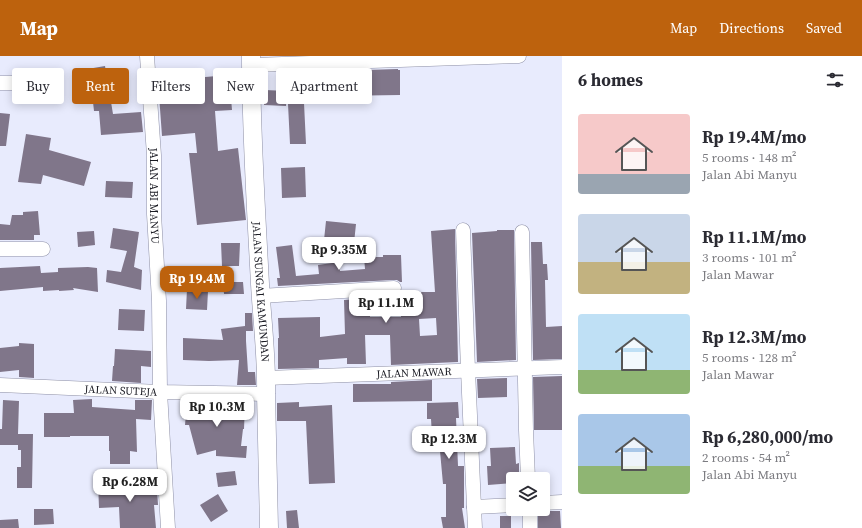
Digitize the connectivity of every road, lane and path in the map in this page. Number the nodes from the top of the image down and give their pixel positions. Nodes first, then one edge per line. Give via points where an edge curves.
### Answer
1 (147, 56) edge
2 (505, 56) edge
3 (519, 56) edge
4 (452, 57) edge
5 (396, 58) edge
6 (332, 59) edge
7 (251, 60) edge
8 (0, 83) edge
9 (12, 83) edge
10 (464, 230) dead end
11 (522, 232) dead end
12 (0, 249) edge
13 (43, 249) dead end
14 (394, 288) dead end
15 (260, 296) junction
16 (562, 366) edge
17 (524, 367) junction
18 (468, 370) junction
19 (0, 385) edge
20 (266, 386) junction
21 (160, 392) junction
22 (528, 472) edge
23 (562, 502) edge
24 (550, 503) edge
25 (506, 505) edge
26 (474, 507) junction
27 (530, 516) edge
28 (168, 528) edge
29 (269, 528) edge
30 (475, 528) edge
31 (530, 528) edge

1 - 21 street, JALAN ABI MANYU via 154,155
2 - 3 street
2 - 4 street
4 - 5 street
5 - 6 street
6 - 7 street
7 - 15 main road, JALAN SUNGAI KAMUNDAN
8 - 9 street
10 - 18 street
11 - 17 street
12 - 13 street
14 - 15 street
15 - 20 main road, JALAN SUNGAI KAMUNDAN
16 - 17 street, JALAN MAWAR
17 - 18 street, JALAN MAWAR
17 - 22 street
18 - 20 street, JALAN MAWAR
18 - 26 street
19 - 21 street, JALAN SUTEJA
20 - 21 street, JALAN SUTEJA
20 - 29 main road, JALAN SUNGAI KAMUNDAN
21 - 28 street, JALAN ABI MANYU
23 - 24 street
25 - 26 street
26 - 30 street
27 - 31 street

